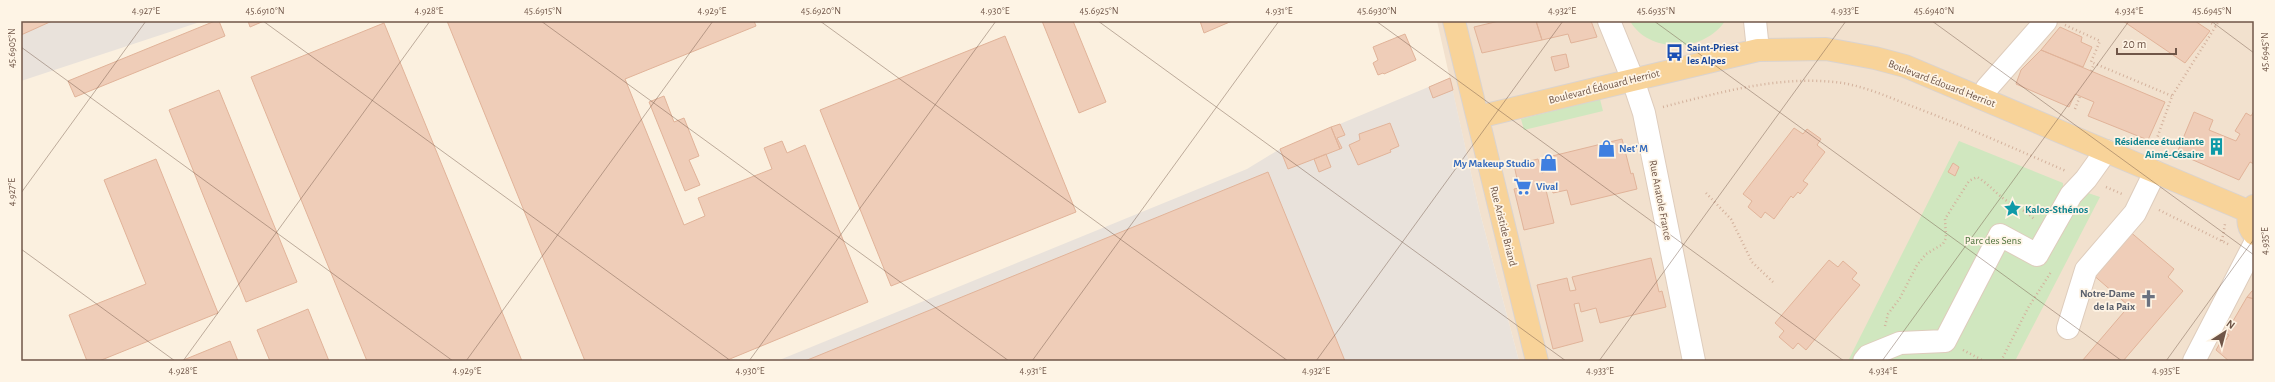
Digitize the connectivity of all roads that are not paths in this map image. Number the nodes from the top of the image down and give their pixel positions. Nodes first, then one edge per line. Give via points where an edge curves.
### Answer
1 (1454, 21) edge
2 (1609, 21) edge
3 (1756, 21) edge
4 (2054, 22) edge
5 (1758, 50) junction
6 (1633, 80) junction
7 (1982, 98) junction
8 (1478, 117) junction
9 (2106, 151) junction
10 (2155, 172) junction
11 (2252, 209) edge
12 (2254, 234) edge
13 (2245, 246) edge
14 (2068, 328) dead end
15 (1691, 360) edge
16 (1537, 361) edge
17 (1864, 361) edge
18 (2194, 361) edge

1 - 8 main road, Rue Aristide Briand
2 - 6 street, Rue Anatole France
3 - 5 street
4 - 7 street via 1987,88
5 - 6 main road, Boulevard Édouard Herriot
5 - 7 main road, Boulevard Édouard Herriot via 1826,49 1875,58 1905,66
6 - 8 main road, Boulevard Édouard Herriot
6 - 15 street, Rue Anatole France via 1644,112
7 - 9 main road, Boulevard Édouard Herriot
8 - 16 main road, Rue Aristide Briand
9 - 10 main road, Boulevard Édouard Herriot
9 - 17 street via 2071,195 2037,255 2000,235 1945,341 1900,343 1868,356
10 - 11 main road, Boulevard Édouard Herriot
10 - 14 street via 2135,213 2086,270
11 - 12 main road via 2249,226
13 - 18 street

